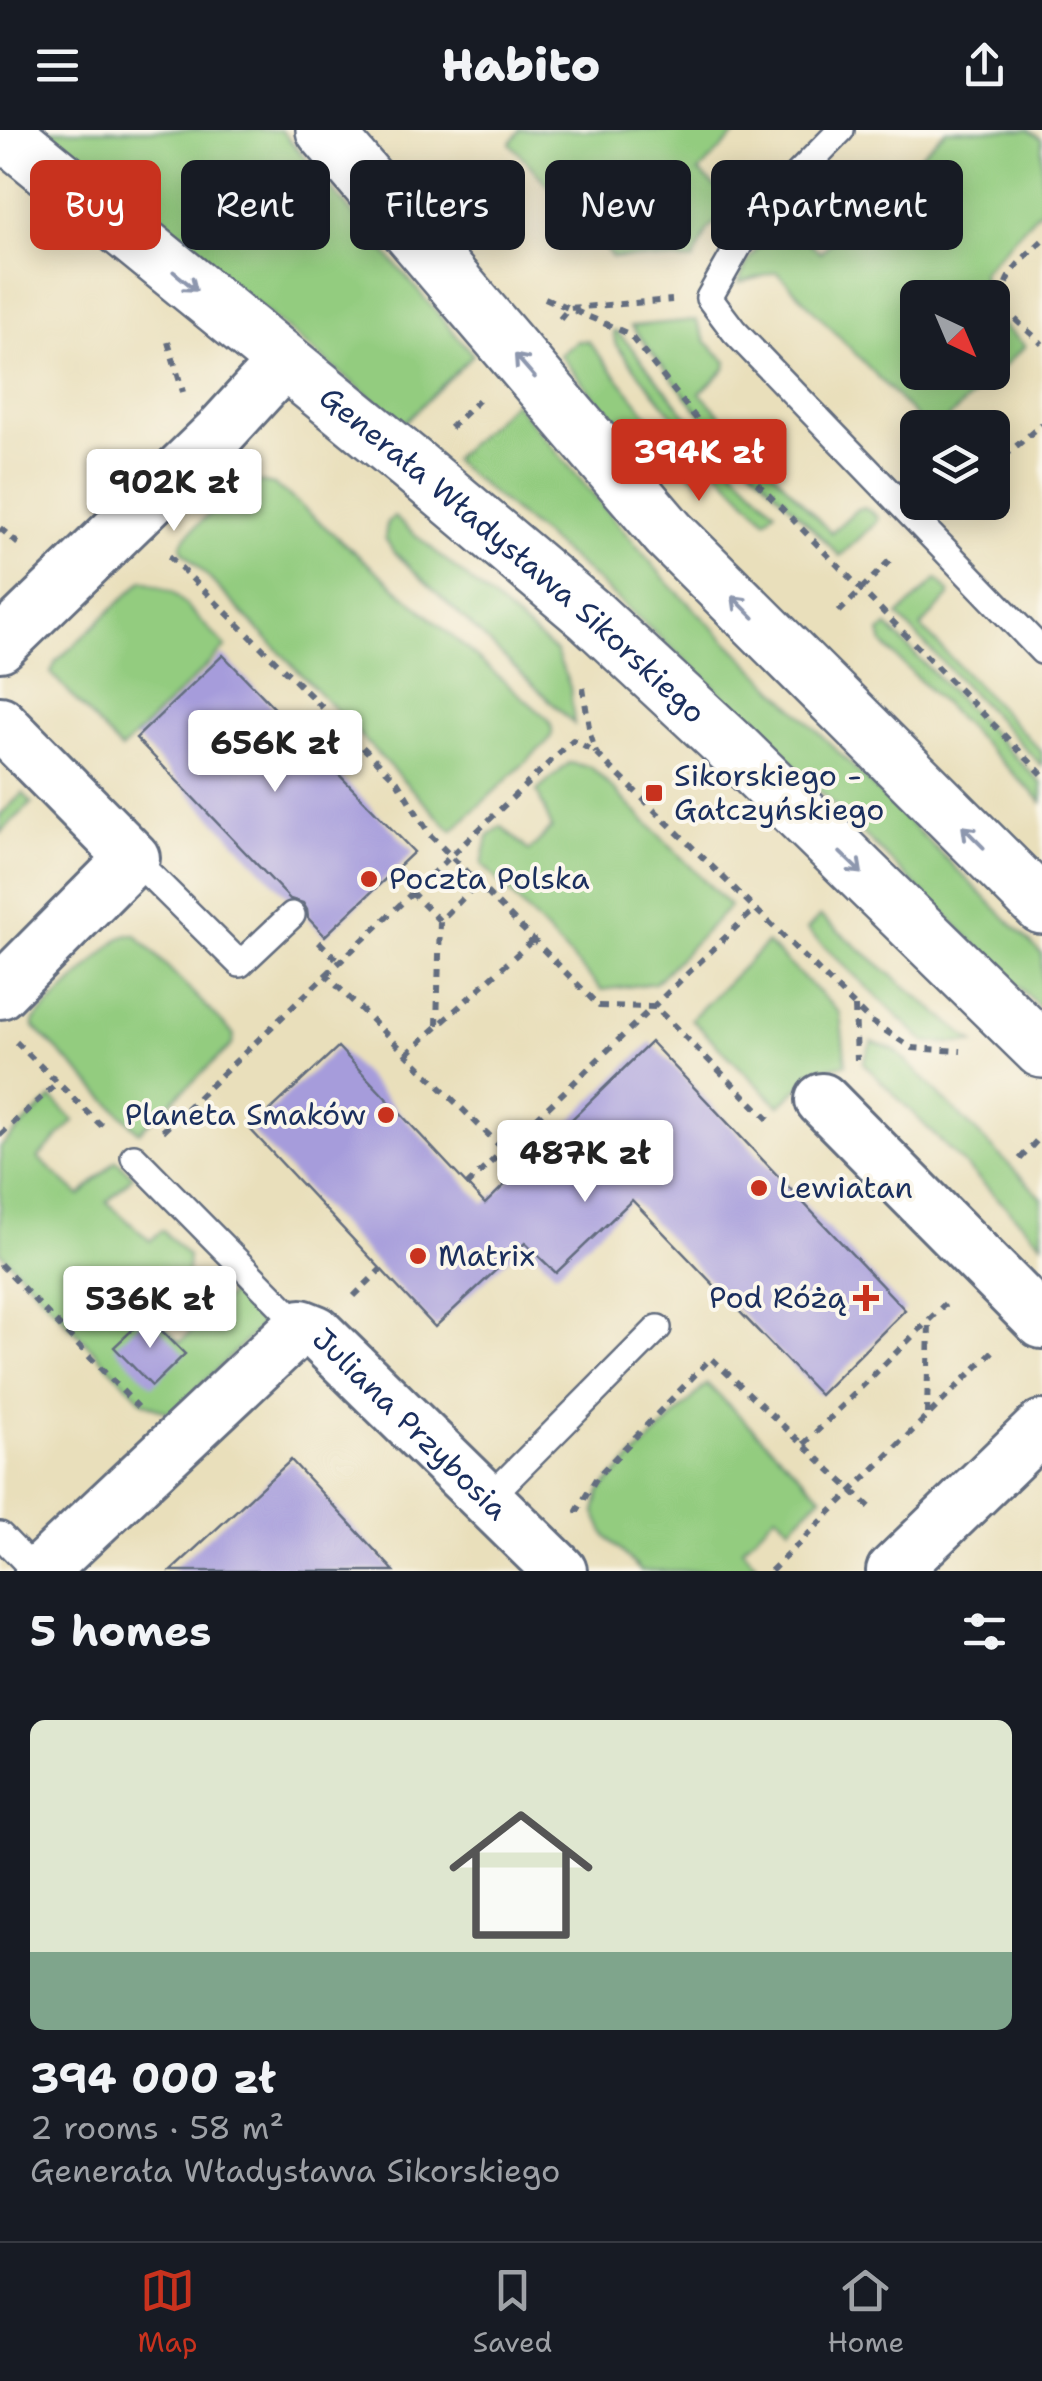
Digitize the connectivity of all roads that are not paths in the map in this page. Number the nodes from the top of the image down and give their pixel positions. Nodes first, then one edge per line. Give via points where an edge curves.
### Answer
1 (1, 130) edge
2 (324, 130) edge
3 (841, 130) edge
4 (284, 362) junction
5 (0, 645) edge
6 (1042, 652) edge
7 (0, 723) edge
8 (134, 858) junction
9 (1042, 906) edge
10 (292, 915) dead end
11 (6, 1015) edge
12 (1042, 1050) edge
13 (822, 1100) dead end
14 (134, 1158) road end
15 (1037, 1317) edge
16 (301, 1326) junction
17 (658, 1328) dead end
18 (1042, 1428) edge
19 (487, 1500) junction
20 (0, 1535) edge
21 (38, 1571) edge
22 (560, 1571) edge
23 (893, 1571) edge

1 -> 4 street, Generała Władysława Sikorskiego
9 -> 2 street via 669,534
3 - 6 lane via 754,219 708,298
4 - 5 street
4 -> 12 street, Generała Władysława Sikorskiego via 591,616
7 - 8 street
8 - 10 lane via 240,964
8 - 11 street
13 - 15 street
14 - 16 lane
16 - 19 street, Juliana Przybosia via 316,1332
16 - 21 street
17 - 19 lane
18 - 23 street
19 - 22 street, Juliana Przybosia
20 - 21 lane

